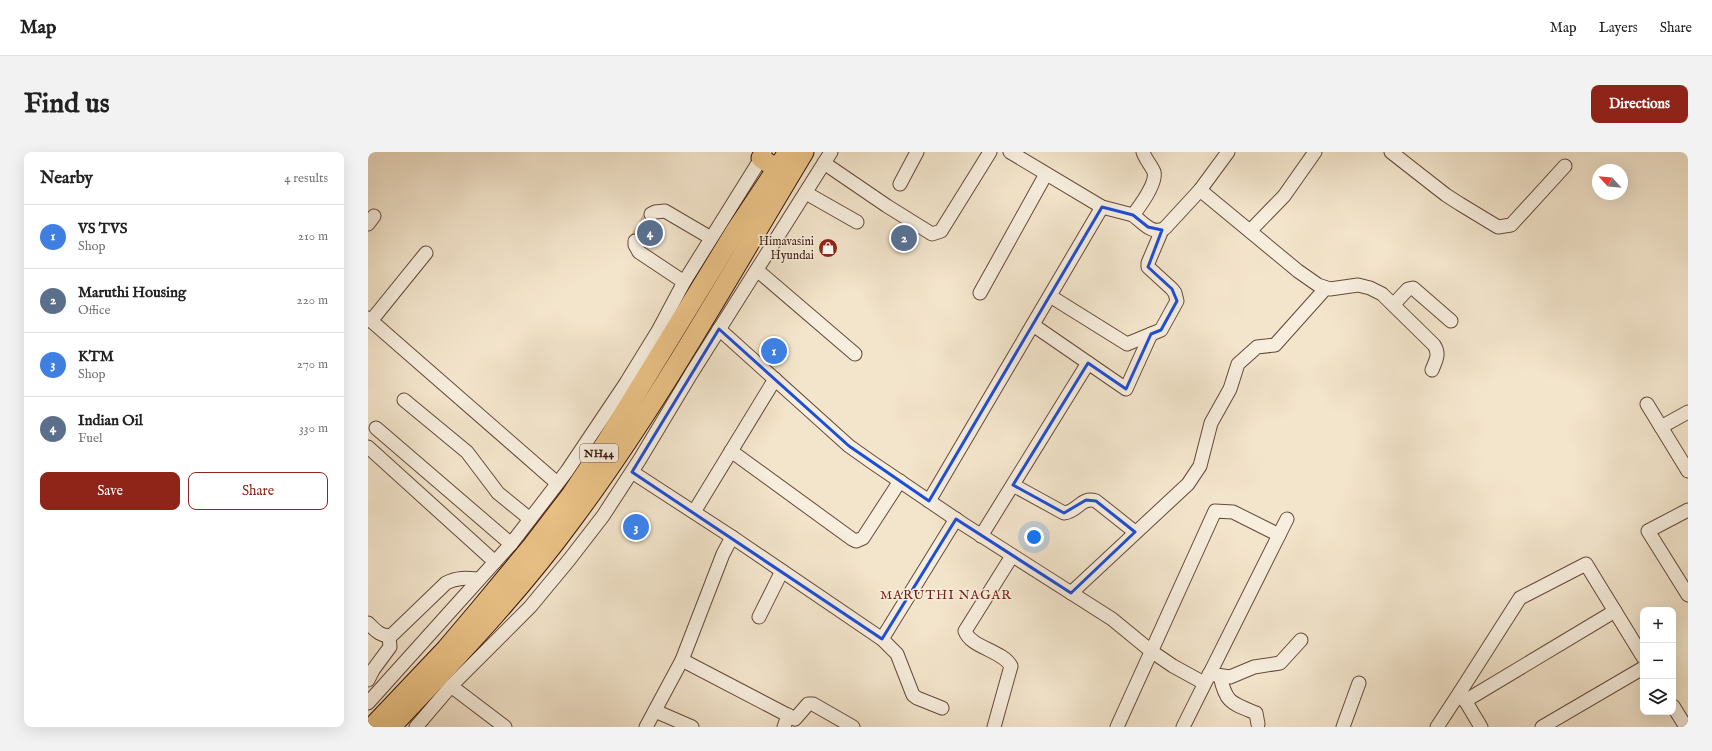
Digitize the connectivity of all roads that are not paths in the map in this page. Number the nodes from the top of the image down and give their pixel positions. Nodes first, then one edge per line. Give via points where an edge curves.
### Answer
1 (788, 152) edge
2 (804, 152) edge
3 (831, 152) edge
4 (917, 152) edge
5 (990, 152) edge
6 (1010, 152) edge
7 (1144, 152) edge
8 (1228, 152) edge
9 (1315, 152) edge
10 (1391, 152) edge
11 (763, 155) edge
12 (824, 163) junction
13 (1565, 166) dead end
14 (778, 170) junction
15 (1046, 174) junction
16 (900, 184) dead end
17 (1200, 190) junction
18 (806, 193) junction
19 (1102, 207) junction
20 (651, 214) dead end
21 (1133, 215) junction
22 (858, 222) dead end
23 (1162, 230) junction
24 (1250, 231) junction
25 (711, 238) junction
26 (635, 240) dead end
27 (426, 253) dead end
28 (757, 270) junction
29 (684, 282) junction
30 (1326, 288) junction
31 (980, 293) dead end
32 (1050, 296) junction
33 (1394, 304) junction
34 (369, 320) edge
35 (1451, 321) dead end
36 (1033, 325) junction
37 (719, 329) junction
38 (1151, 334) junction
39 (855, 354) dead end
40 (1088, 363) junction
41 (1432, 370) dead end
42 (775, 379) junction
43 (404, 400) dead end
44 (1647, 404) dead end
45 (1688, 412) edge
46 (1661, 427) junction
47 (376, 428) dead end
48 (368, 447) edge
49 (731, 451) junction
50 (1684, 457) edge
51 (1688, 471) edge
52 (632, 472) junction
53 (900, 482) junction
54 (557, 483) junction
55 (1013, 485) junction
56 (930, 501) junction
57 (1688, 510) edge
58 (694, 512) junction
59 (530, 519) junction
60 (956, 519) junction
61 (1287, 519) dead end
62 (1135, 532) junction
63 (1279, 535) junction
64 (981, 536) junction
65 (732, 537) junction
66 (511, 544) junction
67 (1012, 556) junction
68 (495, 562) junction
69 (782, 572) junction
70 (479, 579) junction
71 (1071, 593) junction
72 (1688, 595) edge
73 (1615, 611) junction
74 (759, 617) dead end
75 (368, 623) edge
76 (389, 636) junction
77 (882, 639) junction
78 (1301, 640) dead end
79 (1152, 651) junction
80 (1640, 652) edge
81 (682, 660) junction
82 (1640, 670) edge
83 (1211, 677) junction
84 (368, 680) edge
85 (1360, 683) dead end
86 (452, 686) junction
87 (1462, 697) junction
88 (368, 703) edge
89 (942, 708) dead end
90 (655, 711) junction
91 (1676, 711) edge
92 (786, 721) edge
93 (1258, 724) dead end
94 (502, 726) edge
95 (372, 727) edge
96 (391, 727) edge
97 (416, 727) edge
98 (646, 727) edge
99 (692, 727) edge
100 (853, 727) edge
101 (994, 727) edge
102 (1117, 727) edge
103 (1183, 727) edge
104 (1343, 727) edge
105 (1438, 727) edge
106 (1481, 727) edge
107 (1542, 727) edge
108 (1686, 727) edge

1 - 14 highway, NH44
2 - 96 highway, NH44 via 689,346 572,522 473,639
3 - 12 street
4 - 16 street
5 - 12 street via 941,231 932,234
6 - 15 street
7 - 21 street via 1155,177
8 - 17 street
9 - 24 street via 1284,196
10 - 13 street via 1446,195 1498,227 1511,225
11 - 14 highway
11 - 25 street
12 - 18 street
14 - 95 highway, NH44 via 736,230 607,441 571,495 446,649
15 - 19 street
15 - 31 street
17 - 23 street
17 - 24 street
18 - 22 street
18 - 28 street
19 - 21 street
19 - 32 street
20 - 25 street via 665,211
21 - 23 street via 1148,227
23 - 38 street via 1148,267 1172,289 1177,301 1161,330
24 - 30 street via 1298,271
25 - 29 street
26 - 29 street via 639,252
27 - 34 street
28 - 37 street
28 - 39 street
29 - 54 street via 626,383
30 - 33 street via 1364,286 1382,294
30 - 62 street via 1275,345 1257,347 1238,364 1230,389 1211,423 1200,466 1188,484
32 - 36 street
32 - 38 street via 1127,344
33 - 35 street via 1408,289 1413,288
33 - 41 street via 1437,350 1438,355
34 - 54 street
36 - 40 street
36 - 56 street
37 - 42 street
37 - 52 street
38 - 40 street via 1126,389
40 - 55 street
42 - 49 street
42 - 53 street via 849,446
43 - 59 street via 467,452 498,493
44 - 46 street
45 - 46 street
46 - 50 street
47 - 66 street
48 - 68 street
49 - 53 street via 856,541 863,538
49 - 58 street
50 - 51 street
52 - 58 street
52 - 86 street via 602,516 530,607
53 - 56 street
54 - 59 street
55 - 62 street via 1064,512 1072,511 1086,500 1093,500
55 - 64 street
56 - 60 street
57 - 72 street via 1648,531
58 - 65 street
59 - 66 street
60 - 64 street
60 - 77 street
61 - 63 street
62 - 71 street
63 - 79 street via 1233,512 1215,512
63 - 83 street
64 - 67 street
65 - 69 street
65 - 81 street
66 - 68 street
67 - 71 street
67 - 101 street via 965,631 969,638 1005,659 1011,666
68 - 70 street
69 - 74 street
69 - 77 street
70 - 76 street via 453,579 446,583
70 - 88 street
71 - 79 street via 1112,619
73 - 80 street
73 - 87 street
73 - 87 street via 1586,564 1520,598
75 - 76 street via 381,635
76 - 84 street via 390,647
77 - 89 street via 897,654 913,695
78 - 83 street via 1280,663 1254,668 1230,677
79 - 83 street via 1173,666
79 - 102 street
81 - 90 street
81 - 92 street
82 - 107 street
83 - 93 street via 1234,705 1256,713
83 - 103 street
85 - 104 street
86 - 94 street
86 - 97 street
87 - 105 street
87 - 106 street
90 - 98 street
90 - 99 street
91 - 108 street
92 - 100 street via 795,719 808,704 813,704

